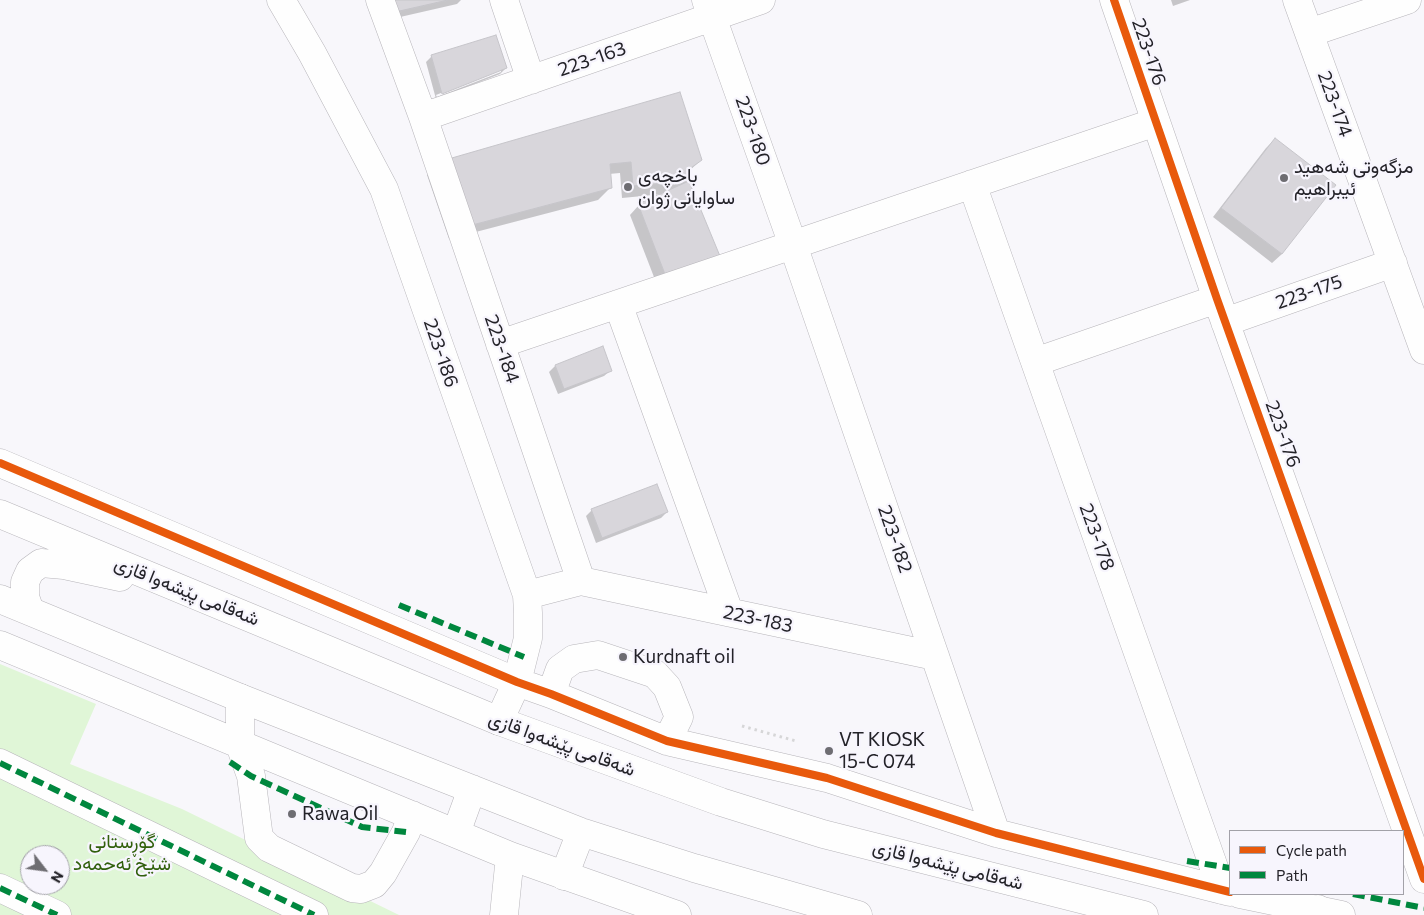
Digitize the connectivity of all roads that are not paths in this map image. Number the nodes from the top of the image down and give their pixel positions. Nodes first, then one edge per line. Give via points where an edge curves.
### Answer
1 (281, 0) edge
2 (380, 0) edge
3 (504, 0) edge
4 (761, 0) edge
5 (1114, 0) edge
6 (1297, 0) edge
7 (1407, 0) edge
8 (709, 8) edge
9 (1309, 33) junction
10 (531, 80) junction
11 (423, 117) junction
12 (1156, 122) junction
13 (972, 184) junction
14 (793, 245) junction
15 (1393, 263) junction
16 (618, 304) junction
17 (1221, 310) junction
18 (500, 344) junction
19 (1424, 350) edge
20 (1035, 362) junction
21 (0, 463) edge
22 (0, 514) edge
23 (581, 581) junction
24 (199, 596) junction
25 (526, 596) junction
26 (0, 600) edge
27 (30, 612) junction
28 (729, 612) junction
29 (0, 645) edge
30 (935, 656) junction
31 (517, 682) junction
32 (551, 694) junction
33 (240, 698) junction
34 (500, 722) junction
35 (667, 741) junction
36 (240, 745) junction
37 (0, 763) edge
38 (472, 789) junction
39 (412, 815) junction
40 (581, 832) junction
41 (456, 833) junction
42 (996, 834) junction
43 (510, 856) junction
44 (564, 876) junction
45 (1424, 879) edge
46 (1229, 887) edge
47 (0, 888) edge
48 (1229, 892) edge
49 (1244, 895) edge
50 (1325, 913) edge
51 (58, 915) edge
52 (314, 915) edge
53 (504, 915) edge
54 (677, 915) edge
55 (858, 915) edge
56 (1144, 915) edge

1 - 25 main road, 223-186 via 384,189
2 - 11 main road, 223-184
3 - 10 main road
4 - 8 main road, 223-163
5 - 12 main road, 223-176
6 - 9 main road, 223-174
7 - 9 main road
8 - 10 main road, 223-163
8 - 14 main road, 223-180
9 - 15 main road, 223-174
10 - 11 main road, 223-163
11 - 18 main road, 223-184
12 - 13 main road
12 - 17 main road, 223-176
13 - 14 main road
13 - 20 main road, 223-178
14 - 16 main road
14 - 30 main road, 223-182
15 - 17 main road, 223-175
15 - 19 main road, 223-174
16 - 18 main road
16 - 28 main road
17 - 20 main road, 223-175
17 - 45 main road, 223-176
18 - 23 main road, 223-184
20 - 46 main road, 223-178
21 - 31 main road
22 - 24 main road, شەقامی پێشەوا قازی
23 - 25 main road
23 - 28 main road, 223-183
24 - 27 main road via 64,565 41,563 30,571 25,582 25,598
24 - 34 main road, شەقامی پێشەوا قازی
25 - 31 main road, 223-186 via 528,638
26 - 27 main road
27 - 33 main road
28 - 30 main road, 223-183
29 - 36 main road
30 - 42 main road, 223-182
31 - 32 main road
31 - 34 main road, 223-186
32 - 35 main road
32 - 35 main road via 560,669 574,659 598,655 655,674 667,687 679,717
33 - 36 main road
33 - 38 main road
34 - 56 main road, شەقامی پێشەوا قازی via 720,802 823,834
35 - 42 main road via 827,778
36 - 39 main road
36 - 39 main road via 250,776 258,838 269,848 352,888 362,889 374,884 406,832
37 - 52 main road
38 - 40 main road
38 - 41 main road
39 - 41 main road
40 - 44 main road
40 - 55 main road
41 - 43 main road
42 - 48 main road
43 - 44 main road
43 - 53 main road
44 - 54 main road
47 - 51 main road
49 - 50 main road

